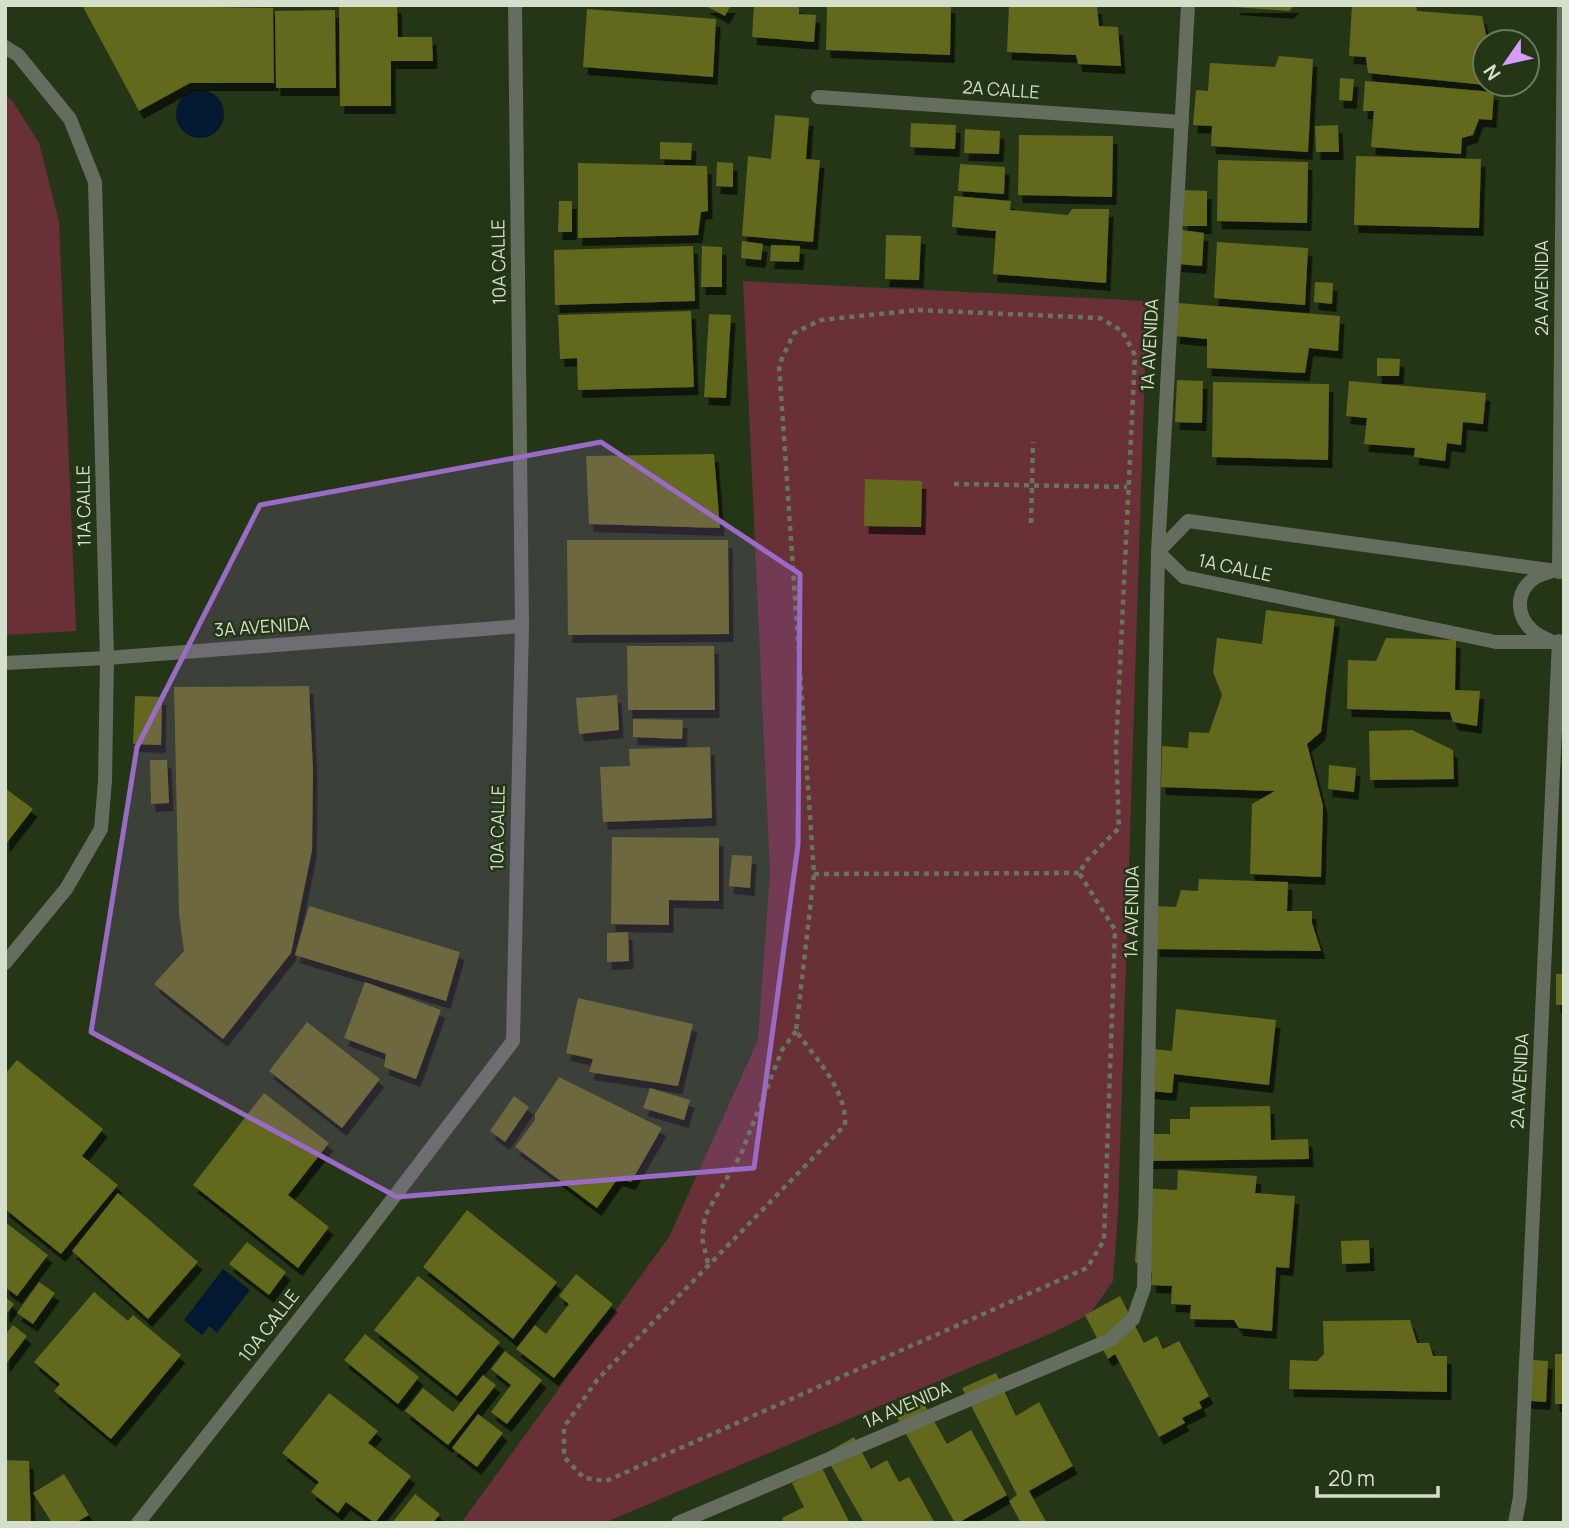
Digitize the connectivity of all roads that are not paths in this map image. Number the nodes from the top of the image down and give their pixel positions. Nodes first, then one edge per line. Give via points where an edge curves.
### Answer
1 (515, 5) edge
2 (1188, 5) edge
3 (1564, 5) edge
4 (5, 47) edge
5 (818, 97) dead end
6 (1182, 122) junction
7 (1158, 552) junction
8 (1562, 572) edge
9 (522, 626) junction
10 (1562, 641) edge
11 (107, 658) junction
12 (5, 663) edge
13 (5, 963) edge
14 (138, 1523) edge
15 (678, 1523) edge
16 (1515, 1523) edge

1 - 9 street, 10A CALLE
2 - 6 street, 1A AVENIDA
3 - 8 street, 2A AVENIDA
4 - 11 street, 11A CALLE via 18,55 70,119 95,182
5 - 6 street, 2A CALLE
6 - 7 street, 1A AVENIDA
7 - 8 street via 1188,520
7 - 10 street, 1A CALLE via 1184,577 1496,642
7 - 15 street, 1A AVENIDA via 1144,1288 1133,1319 1110,1340
8 - 10 street via 1536,576 1527,584 1520,606 1521,618 1537,636
9 - 11 street, 3A AVENIDA
9 - 14 street, 10A CALLE via 513,1041
10 - 16 street, 2A AVENIDA via 1521,1483
11 - 12 street, 3A AVENIDA
11 - 13 street, 11A CALLE via 101,829 66,889

